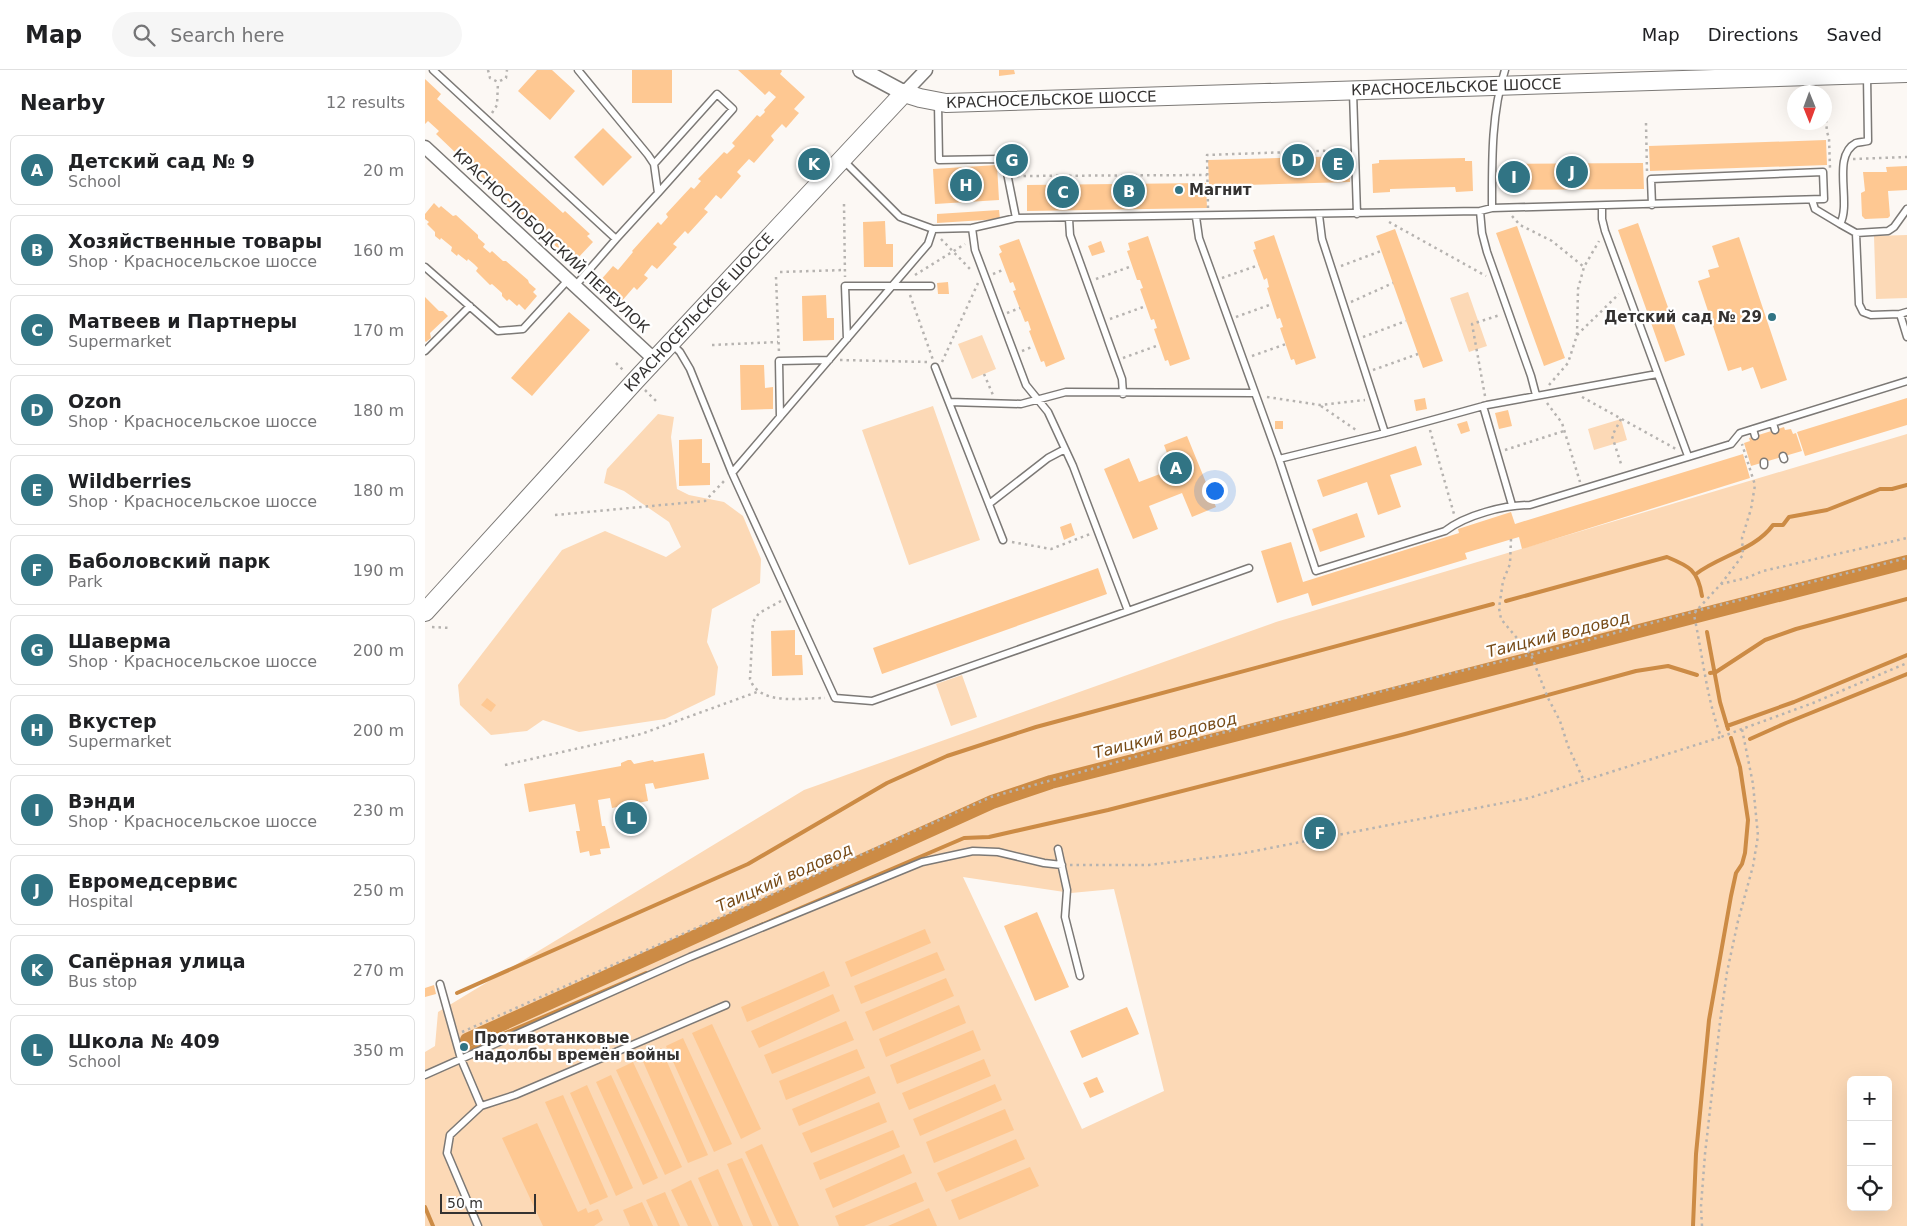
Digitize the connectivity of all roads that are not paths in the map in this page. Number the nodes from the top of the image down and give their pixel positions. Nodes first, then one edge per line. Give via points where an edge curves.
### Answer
1 (433, 70) edge
2 (577, 70) edge
3 (861, 70) edge
4 (926, 70) edge
5 (1907, 73) edge
6 (1867, 74) junction
7 (1502, 78) edge
8 (1353, 90) junction
9 (904, 93) junction
10 (938, 102) junction
11 (425, 147) edge
12 (842, 160) junction
13 (653, 164) junction
14 (658, 193) junction
15 (1812, 200) junction
16 (1652, 205) junction
17 (1602, 206) junction
18 (1492, 208) junction
19 (1907, 209) edge
20 (1479, 211) junction
21 (1357, 214) junction
22 (1319, 215) junction
23 (1196, 217) junction
24 (1016, 218) junction
25 (1069, 219) junction
26 (1840, 224) junction
27 (972, 228) junction
28 (933, 229) junction
29 (1856, 233) junction
30 (616, 239) junction
31 (425, 267) edge
32 (571, 283) junction
33 (892, 286) junction
34 (931, 286) dead end
35 (470, 306) junction
36 (1907, 312) edge
37 (1900, 314) junction
38 (1907, 337) edge
39 (847, 339) junction
40 (671, 343) junction
41 (425, 351) edge
42 (655, 360) junction
43 (830, 360) junction
44 (935, 366) road end
45 (1657, 374) junction
46 (1907, 381) edge
47 (1253, 392) junction
48 (1123, 394) junction
49 (1538, 394) junction
50 (1038, 400) junction
51 (949, 402) junction
52 (1485, 404) junction
53 (780, 417) junction
54 (1773, 423) junction
55 (1775, 430) dead end
56 (1385, 433) junction
57 (1065, 449) junction
58 (1686, 455) junction
59 (1279, 459) junction
60 (733, 473) junction
61 (989, 504) junction
62 (1512, 505) junction
63 (1003, 540) road end
64 (1249, 568) dead end
65 (1128, 611) junction
66 (429, 619) edge
67 (1058, 849) dead end
68 (1062, 864) junction
69 (1080, 976) dead end
70 (440, 984) dead end
71 (726, 1005) dead end
72 (461, 1059) junction
73 (425, 1074) edge
74 (481, 1106) junction
75 (478, 1226) edge

1 - 30 lane
2 - 13 lane
3 - 9 street
4 - 9 street
5 - 6 main road, КРАСНОСЕЛЬСКОЕ ШОССЕ
6 - 7 main road, КРАСНОСЕЛЬСКОЕ ШОССЕ
6 - 26 lane via 1868,141 1848,150 1843,168 1845,212
7 - 8 main road, КРАСНОСЕЛЬСКОЕ ШОССЕ
7 - 18 lane via 1491,153
8 - 10 main road, КРАСНОСЕЛЬСКОЕ ШОССЕ
8 - 21 lane
9 - 10 main road, КРАСНОСЕЛЬСКОЕ ШОССЕ
9 - 12 main road, КРАСНОСЕЛЬСКОЕ ШОССЕ
10 - 24 lane via 939,160 999,159 1006,168
11 - 32 street, КРАСНОСЛОБОДСКИЙ ПЕРЕУЛОК
12 - 28 lane via 900,217
12 - 40 main road, КРАСНОСЕЛЬСКОЕ ШОССЕ
13 - 14 lane
13 - 14 lane via 717,94 733,109
14 - 30 lane
15 - 16 lane
15 - 16 lane via 1824,200 1823,172 1651,179
15 - 26 lane via 1815,209
16 - 17 lane
17 - 18 lane
17 - 45 lane via 1605,231
18 - 20 lane
19 - 29 lane via 1895,228
20 - 21 lane
20 - 49 lane via 1487,252
21 - 22 lane
22 - 23 lane
22 - 56 lane via 1322,238
23 - 25 lane
23 - 47 lane via 1199,238
24 - 25 lane
24 - 27 lane
25 - 48 lane via 1070,235 1115,360
26 - 29 lane
27 - 28 lane
27 - 50 lane via 975,250 1026,385
28 - 33 lane via 928,244
29 - 37 lane via 1859,304 1863,312 1871,315
30 - 32 lane
31 - 35 lane
32 - 35 lane via 523,329 498,331
32 - 42 street, КРАСНОСЛОБОДСКИЙ ПЕРЕУЛОК
33 - 34 lane
33 - 39 lane
33 - 39 lane via 845,286
35 - 41 lane
36 - 37 lane
37 - 38 lane
39 - 43 lane
40 - 42 main road, КРАСНОСЕЛЬСКОЕ ШОССЕ
40 - 60 lane via 687,362
42 - 66 main road, КРАСНОСЕЛЬСКОЕ ШОССЕ
43 - 53 lane
43 - 53 lane via 779,361
44 - 51 lane
45 - 49 lane
45 - 58 lane
46 - 54 lane
47 - 48 lane
47 - 59 lane
48 - 50 lane via 1066,392
49 - 52 lane
50 - 51 lane via 1021,404
50 - 57 lane via 1048,412
51 - 61 lane
52 - 56 lane
52 - 62 lane
53 - 60 lane
54 - 55 lane
54 - 58 lane via 1754,432 1740,433 1731,444
56 - 59 lane
57 - 61 lane via 1048,458
57 - 65 lane
58 - 62 lane via 1530,506
59 - 62 lane via 1316,571 1445,531 1457,522 1502,511
60 - 65 lane via 835,698 872,700
61 - 63 lane
64 - 65 lane
67 - 68 lane
68 - 69 lane via 1067,890 1065,917
68 - 72 lane via 998,852 973,851 922,862 690,957
70 - 72 lane
71 - 74 lane via 515,1095
72 - 73 lane
72 - 74 lane
74 - 75 lane via 450,1136 447,1153

